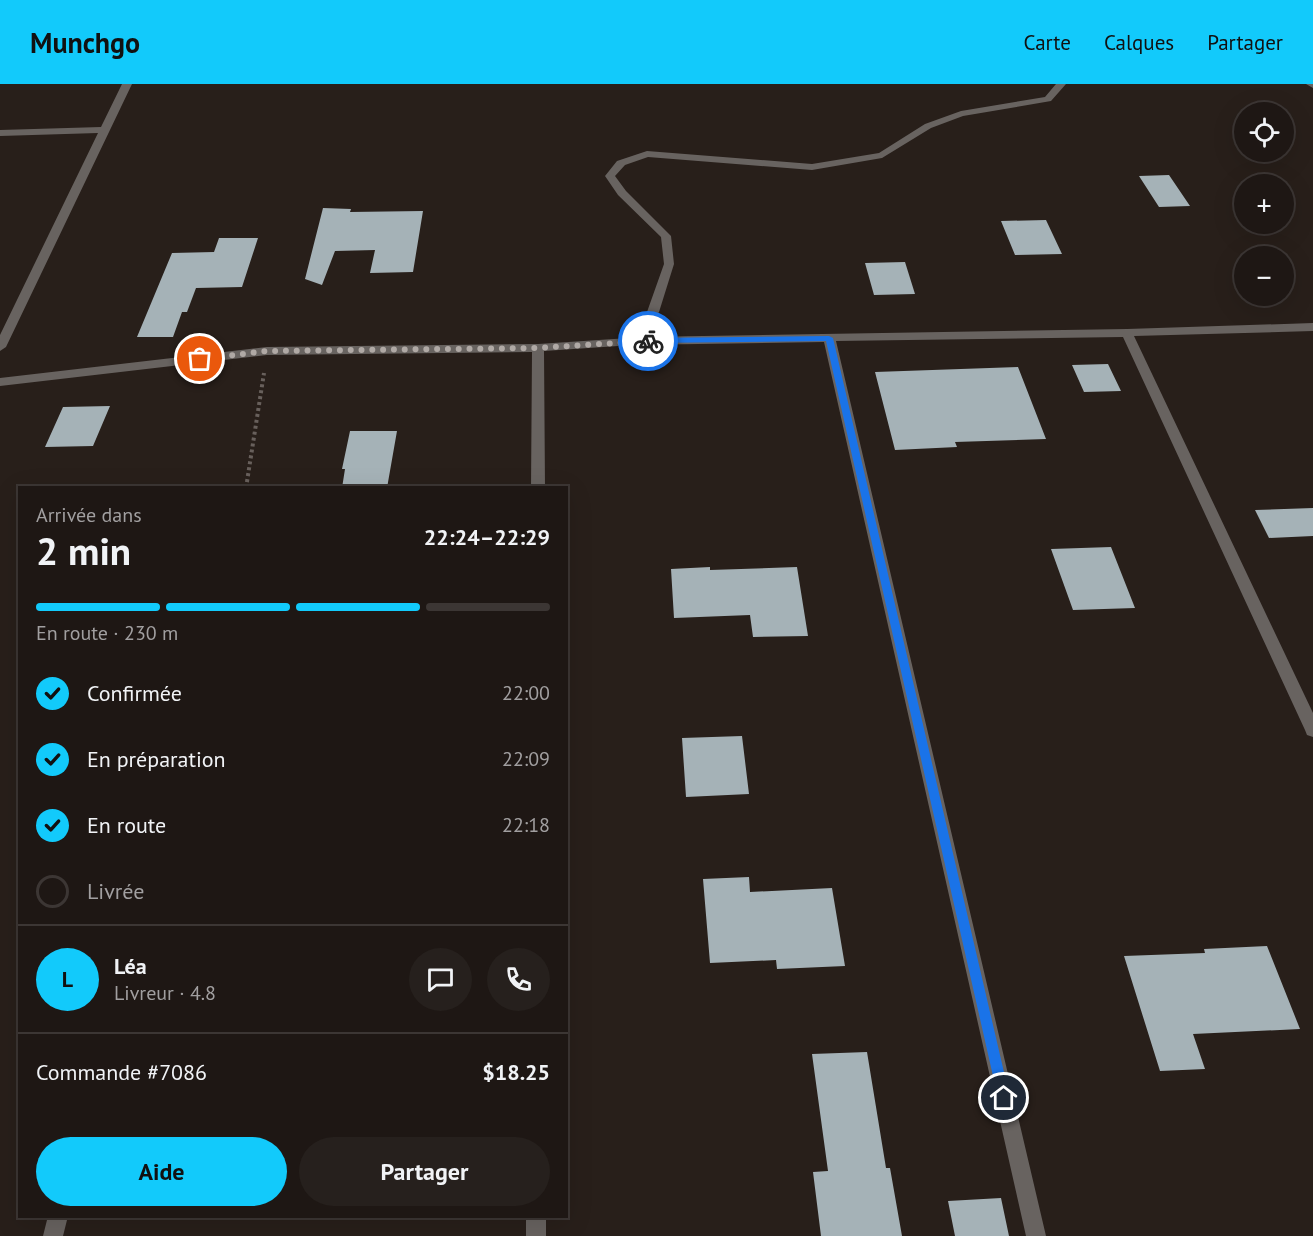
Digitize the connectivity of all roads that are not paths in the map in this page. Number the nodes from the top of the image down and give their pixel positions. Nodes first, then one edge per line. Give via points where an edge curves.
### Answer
1 (126, 84) edge
2 (1061, 84) edge
3 (105, 130) junction
4 (0, 133) edge
5 (1313, 327) edge
6 (1127, 333) junction
7 (829, 338) junction
8 (633, 341) junction
9 (0, 347) edge
10 (538, 348) junction
11 (0, 382) edge
12 (538, 486) edge
13 (1313, 730) edge
14 (58, 1218) edge
15 (537, 1218) edge
16 (53, 1236) edge
17 (536, 1236) edge
18 (1036, 1236) edge

1 - 3 street
2 - 8 street via 1048,99 961,114 928,126 882,155 812,167 647,154 621,163 610,176 666,236 669,264 653,312
3 - 4 street
3 - 9 street
5 - 6 street
6 - 7 street
6 - 13 street
7 - 8 street
7 - 18 street
8 - 10 street
10 - 11 street via 267,351
10 - 12 street
14 - 16 street
15 - 17 street

